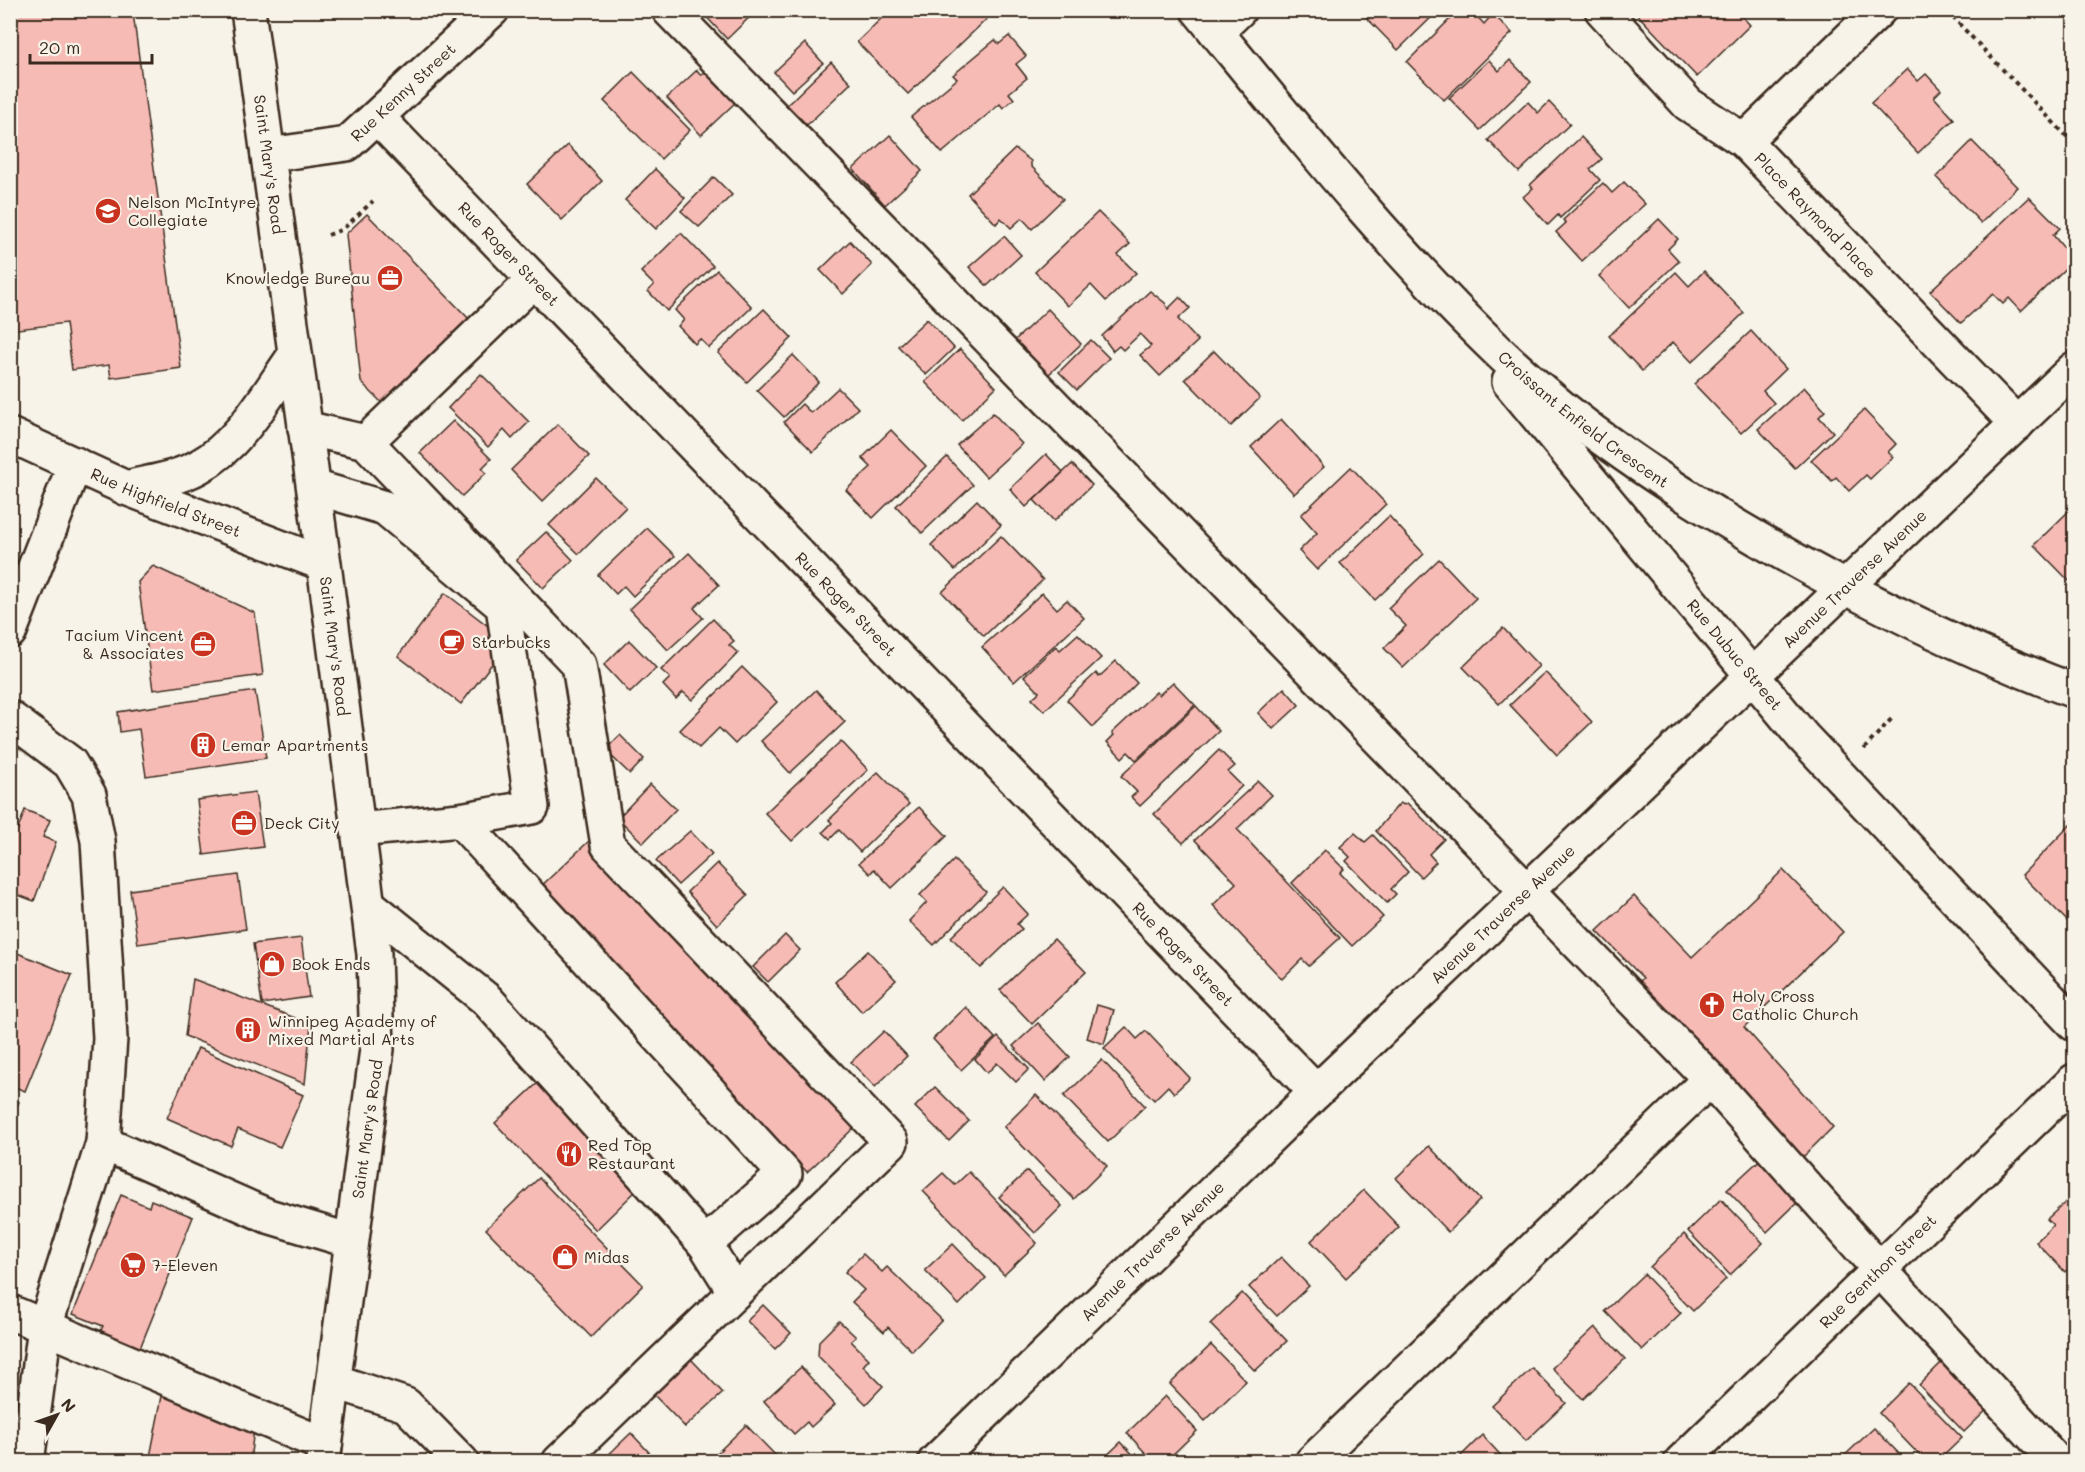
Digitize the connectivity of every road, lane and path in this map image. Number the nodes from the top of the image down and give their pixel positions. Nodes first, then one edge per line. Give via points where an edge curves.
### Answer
1 (248, 10) edge
2 (492, 10) edge
3 (669, 10) edge
4 (1602, 10) edge
5 (1879, 10) edge
6 (1946, 10) edge
7 (1218, 18) edge
8 (377, 117) junction
9 (1744, 141) junction
10 (2074, 144) edge
11 (268, 155) junction
12 (374, 201) dead end
13 (328, 235) dead end
14 (1414, 267) junction
15 (534, 280) junction
16 (295, 355) junction
17 (2074, 369) edge
18 (2017, 424) junction
19 (305, 428) junction
20 (10, 435) edge
21 (366, 442) junction
22 (75, 464) junction
23 (314, 486) junction
24 (126, 488) junction
25 (324, 564) junction
26 (1845, 590) junction
27 (10, 631) edge
28 (1753, 677) junction
29 (2074, 690) edge
30 (10, 718) edge
31 (460, 820) junction
32 (358, 830) junction
33 (1528, 891) junction
34 (369, 905) junction
35 (2074, 1024) edge
36 (1710, 1079) junction
37 (2074, 1081) edge
38 (1316, 1092) junction
39 (103, 1143) junction
40 (351, 1241) junction
41 (705, 1244) junction
42 (1880, 1270) junction
43 (735, 1292) junction
44 (10, 1312) edge
45 (45, 1327) junction
46 (334, 1381) junction
47 (324, 1453) edge
48 (27, 1461) edge
49 (462, 1461) edge
50 (559, 1461) edge
51 (935, 1461) edge
52 (1312, 1461) edge
53 (1681, 1461) edge
54 (2055, 1461) edge

1 - 11 main road, Saint Mary's Road
2 - 8 main road, Rue Kenny Street
3 - 33 main road
4 - 9 main road via 1688,104
5 - 9 main road, Place Raymond Place
6 - 10 path
7 - 14 main road, Croissant Enfield Crescent
8 - 11 main road, Rue Kenny Street via 347,144
8 - 15 main road, Rue Roger Street
9 - 18 main road, Place Raymond Place
11 - 16 main road, Saint Mary's Road
12 - 13 path via 343,230
14 - 26 main road, Croissant Enfield Crescent via 1503,356 1625,457 1685,497
14 - 28 main road, Rue Dubuc Street
15 - 21 main road
15 - 38 main road, Rue Roger Street
16 - 19 main road, Saint Mary's Road
16 - 24 main road via 237,435 215,456 173,477
17 - 18 main road, Avenue Traverse Avenue
18 - 26 main road, Avenue Traverse Avenue
19 - 21 main road
19 - 23 main road, Saint Mary's Road
20 - 22 main road, Rue Highfield Street
21 - 43 main road via 579,665 608,845 891,1142
22 - 24 main road, Rue Highfield Street
22 - 27 main road
23 - 25 main road, Saint Mary's Road
23 - 31 main road via 385,508 503,606 532,807
24 - 25 main road, Rue Highfield Street
25 - 32 main road, Saint Mary's Road
26 - 28 main road, Avenue Traverse Avenue
26 - 29 main road, Croissant Enfield Crescent via 1974,650
28 - 33 main road, Avenue Traverse Avenue
28 - 35 main road, Rue Dubuc Street via 1803,737
30 - 39 main road via 70,763 89,795 98,841 110,1038
31 - 32 main road
31 - 41 main road via 785,1174
32 - 34 main road, Saint Mary's Road
33 - 36 main road
33 - 38 main road, Avenue Traverse Avenue
34 - 40 main road, Saint Mary's Road via 377,1049
34 - 41 main road via 487,1000
36 - 42 main road
36 - 52 main road
37 - 42 main road, Rue Genthon Street
38 - 51 main road, Avenue Traverse Avenue
39 - 40 main road via 268,1216
39 - 45 main road
40 - 46 main road, Saint Mary's Road
41 - 43 main road
42 - 53 main road, Rue Genthon Street
42 - 54 main road
43 - 50 main road
44 - 45 main road
45 - 47 main road
45 - 48 main road
46 - 47 main road, Saint Mary's Road
46 - 49 main road via 406,1405

